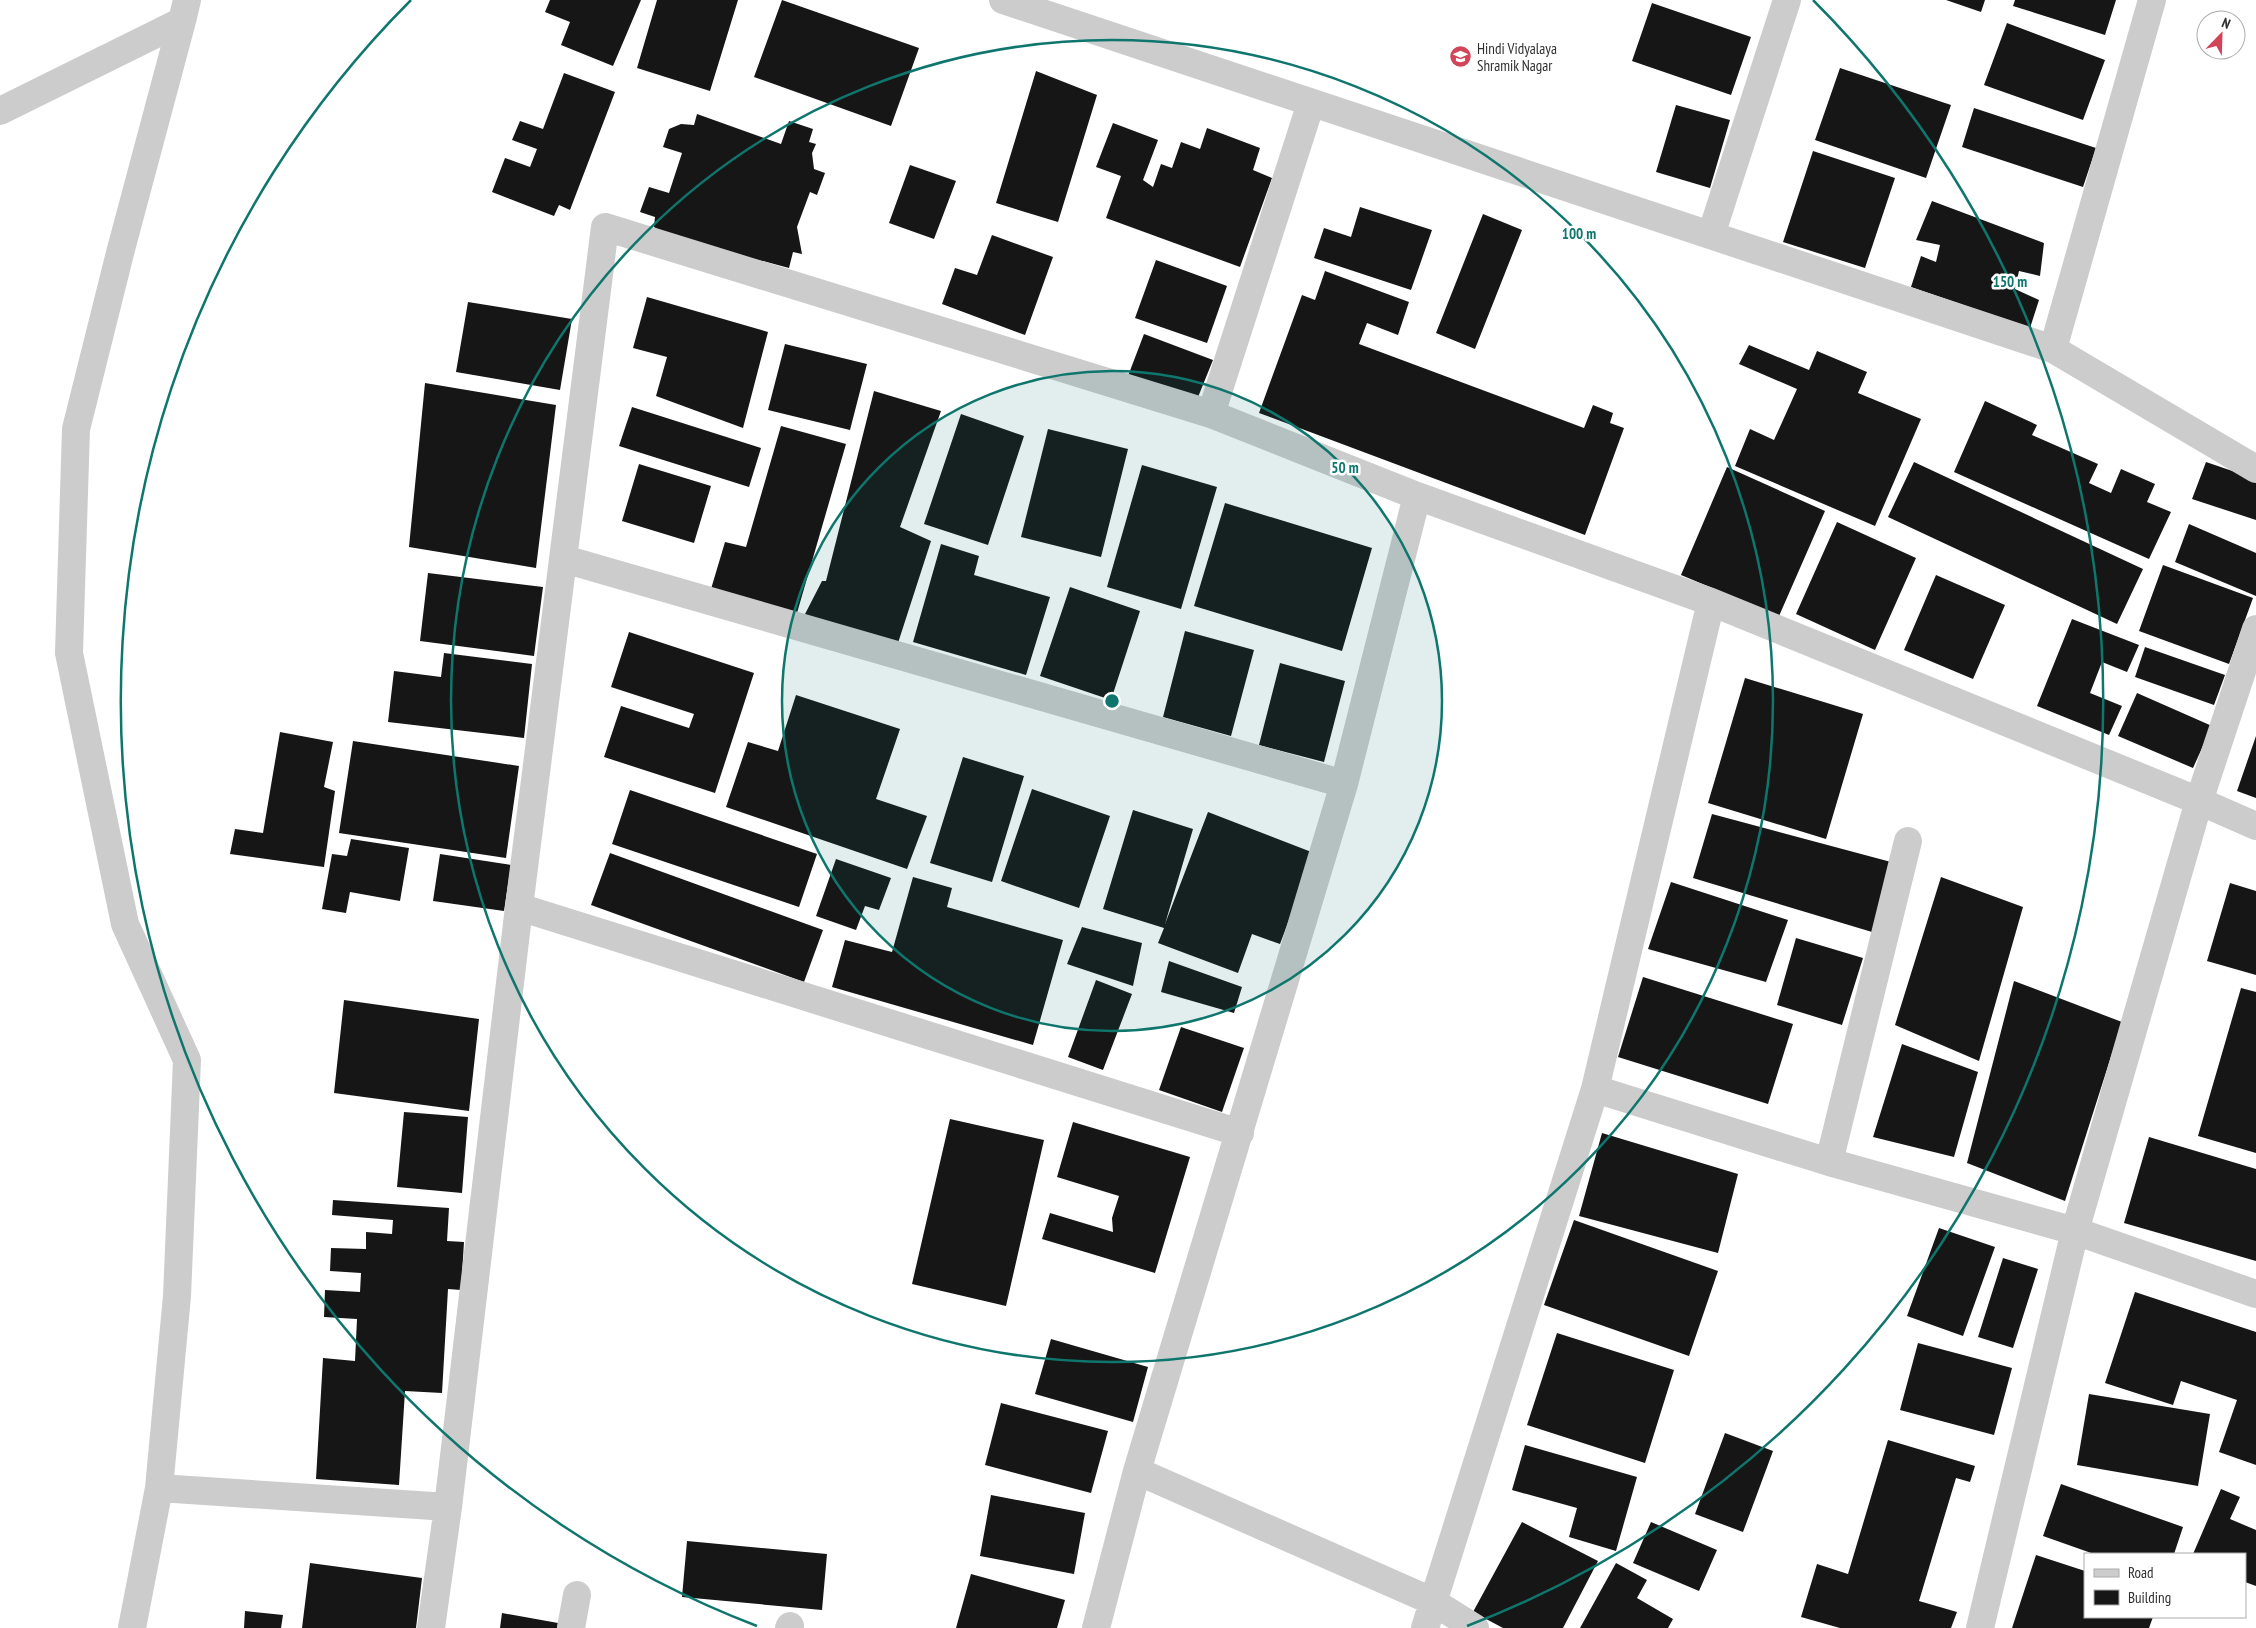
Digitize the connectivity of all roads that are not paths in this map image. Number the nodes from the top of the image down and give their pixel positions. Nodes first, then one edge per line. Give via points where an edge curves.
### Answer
1 (1003, 0) edge
2 (1787, 0) edge
3 (2152, 0) edge
4 (184, 11) edge
5 (1312, 102) junction
6 (0, 111) edge
7 (1711, 235) junction
8 (2052, 349) junction
9 (1211, 414) junction
10 (2256, 469) edge
11 (1417, 496) junction
12 (564, 559) junction
13 (1712, 602) junction
14 (2256, 629) edge
15 (1344, 784) junction
16 (2199, 801) junction
17 (2256, 826) edge
18 (1908, 840) dead end
19 (519, 907) junction
20 (1595, 1089) junction
21 (1240, 1133) junction
22 (1829, 1162) junction
23 (2075, 1231) junction
24 (2256, 1294) edge
25 (1138, 1471) junction
26 (160, 1488) junction
27 (448, 1508) junction
28 (577, 1595) dead end
29 (1432, 1601) junction
30 (132, 1628) edge
31 (431, 1628) edge
32 (571, 1628) edge
33 (1096, 1628) edge
34 (1425, 1628) edge
35 (1475, 1628) edge
36 (1980, 1628) edge

1 - 5 street
2 - 7 street
3 - 8 street
4 - 6 street
4 - 26 street via 76,429 69,653 125,924 187,1060 177,1296
5 - 7 street
5 - 9 street
7 - 8 street
8 - 10 street
9 - 11 street
9 - 12 street via 605,227
11 - 13 street
11 - 15 street
12 - 15 street
12 - 19 street
13 - 16 street
13 - 20 street
14 - 16 street
15 - 21 street
16 - 17 street
16 - 23 street
18 - 22 street
19 - 21 street
19 - 27 street
20 - 22 street
20 - 29 street
21 - 25 street
22 - 23 street
23 - 24 street
23 - 36 street
25 - 29 street
25 - 33 street
26 - 27 street
26 - 30 street
27 - 31 street
28 - 32 street
29 - 34 street
29 - 35 street

